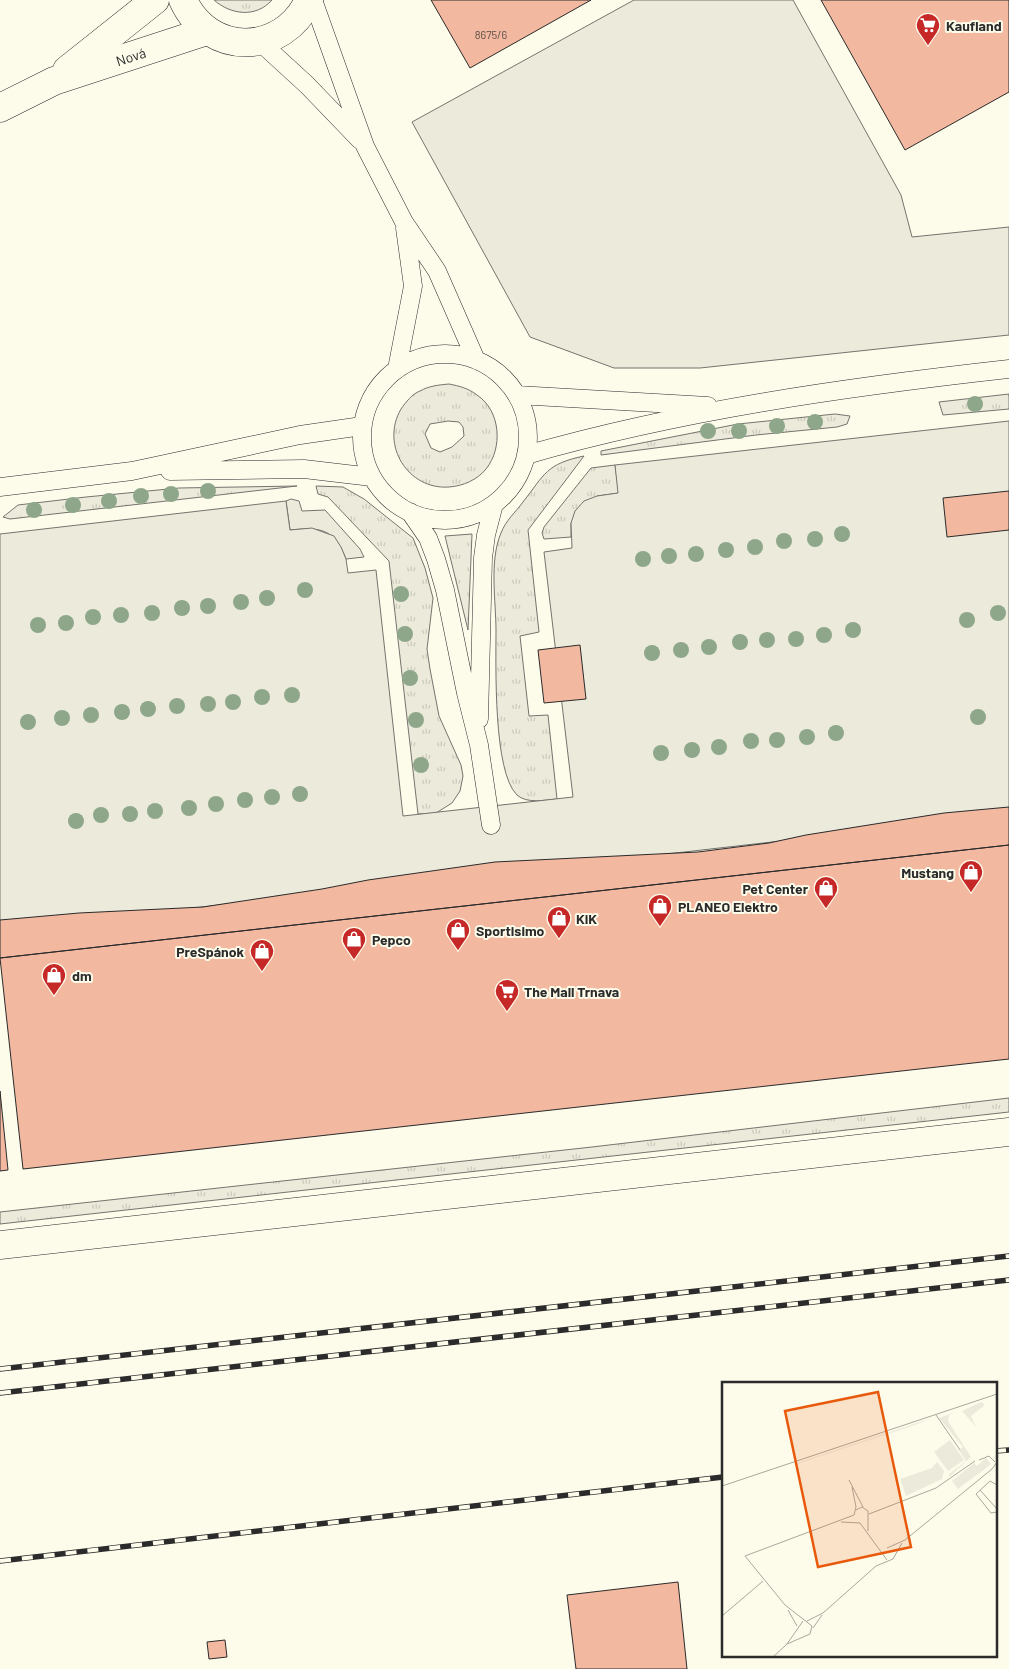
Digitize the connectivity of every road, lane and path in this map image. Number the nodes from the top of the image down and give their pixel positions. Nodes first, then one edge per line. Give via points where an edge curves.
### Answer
1 (155, 0) edge
2 (183, 0) edge
3 (309, 0) edge
4 (313, 0) edge
5 (206, 31) junction
6 (259, 41) junction
7 (54, 81) junction
8 (0, 108) edge
9 (365, 146) junction
10 (404, 222) junction
11 (476, 360) junction
12 (396, 369) junction
13 (1009, 369) edge
14 (517, 395) junction
15 (733, 408) junction
16 (362, 426) junction
17 (526, 455) junction
18 (132, 471) junction
19 (372, 477) junction
20 (0, 487) edge
21 (494, 504) junction
22 (410, 512) junction
23 (479, 745) junction
24 (491, 825) dead end
25 (1009, 1132) edge
26 (0, 1245) edge

1 - 7 street, Nová
2 - 5 street
3 - 6 street via 292,26 277,36
4 - 9 lane
5 - 6 street via 241,43
5 - 7 street, Nová
6 - 9 lane via 307,85
7 - 8 street, Nová
9 - 10 lane
10 - 11 lane via 437,271
10 - 12 lane via 413,286
11 - 12 lane via 449,353 435,354
11 - 14 lane via 499,374
12 - 16 lane via 373,394
13 - 15 lane
14 - 15 lane
14 - 17 lane via 528,431
15 - 17 lane via 589,437
16 - 18 lane via 300,435
16 - 19 lane via 363,452
17 - 21 lane via 511,487
18 - 19 lane via 304,469
18 - 20 lane
19 - 22 lane via 388,497
21 - 22 lane via 461,520 435,519
21 - 23 lane via 483,558
22 - 23 lane via 428,538 436,559
23 - 24 lane
25 - 26 street

